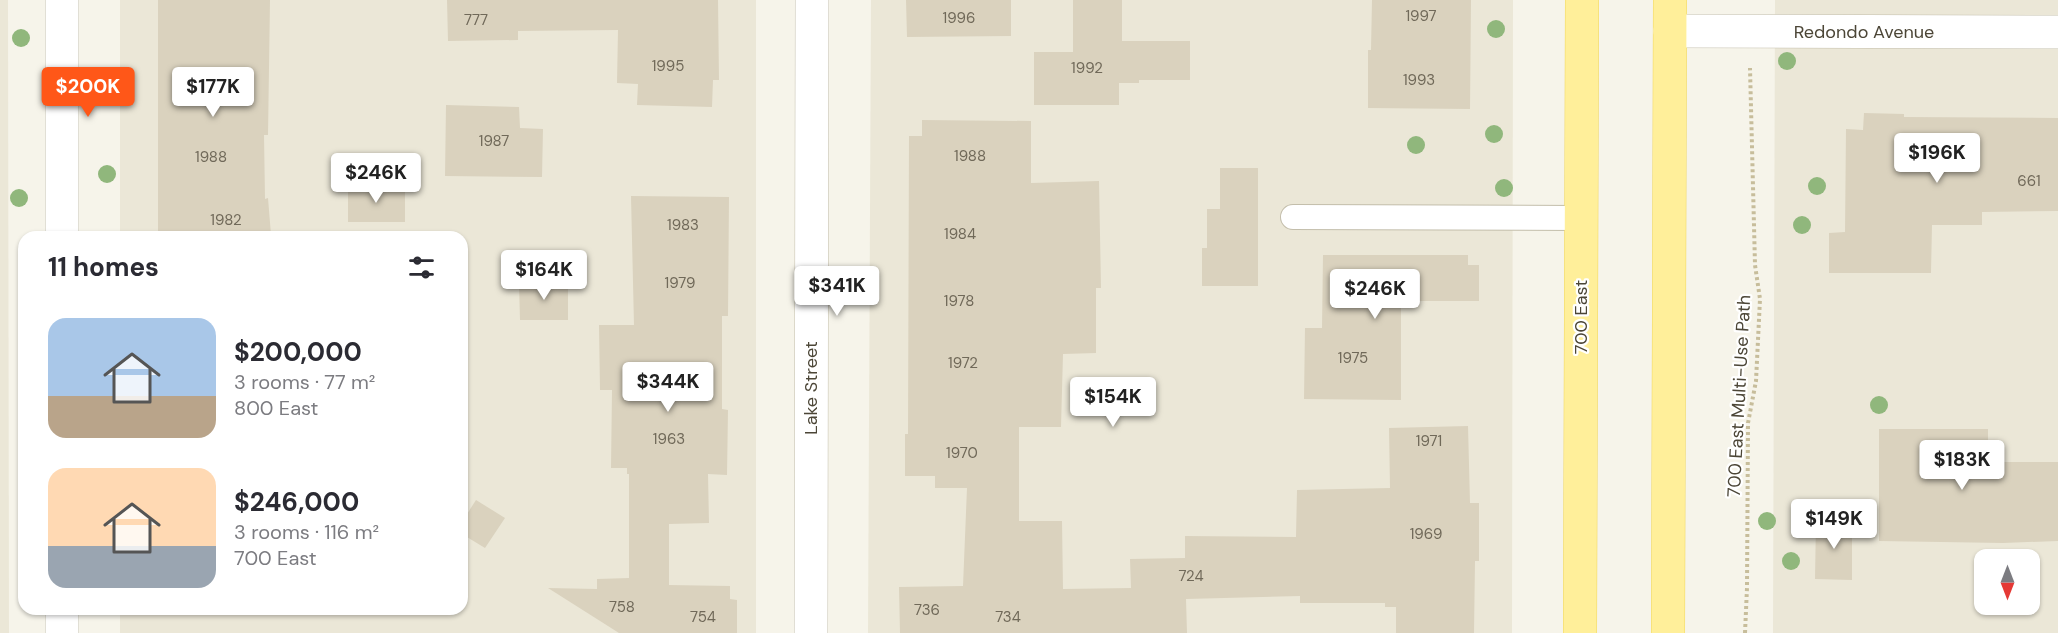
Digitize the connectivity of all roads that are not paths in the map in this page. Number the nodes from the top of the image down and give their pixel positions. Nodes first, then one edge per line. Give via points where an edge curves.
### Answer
1 (62, 0) edge
2 (812, 0) edge
3 (1582, 0) edge
4 (1670, 16) edge
5 (2058, 32) edge
6 (1293, 217) dead end
7 (1582, 218) junction
8 (62, 231) edge
9 (62, 615) edge
10 (62, 633) edge
11 (811, 633) edge
12 (1580, 633) edge
13 (1668, 633) edge

1 - 8 street
2 - 11 street, Lake Street
3 - 7 main road, 700 East
4 - 5 street, Redondo Avenue
4 - 13 main road
6 - 7 lane
7 - 12 main road, 700 East
9 - 10 street

